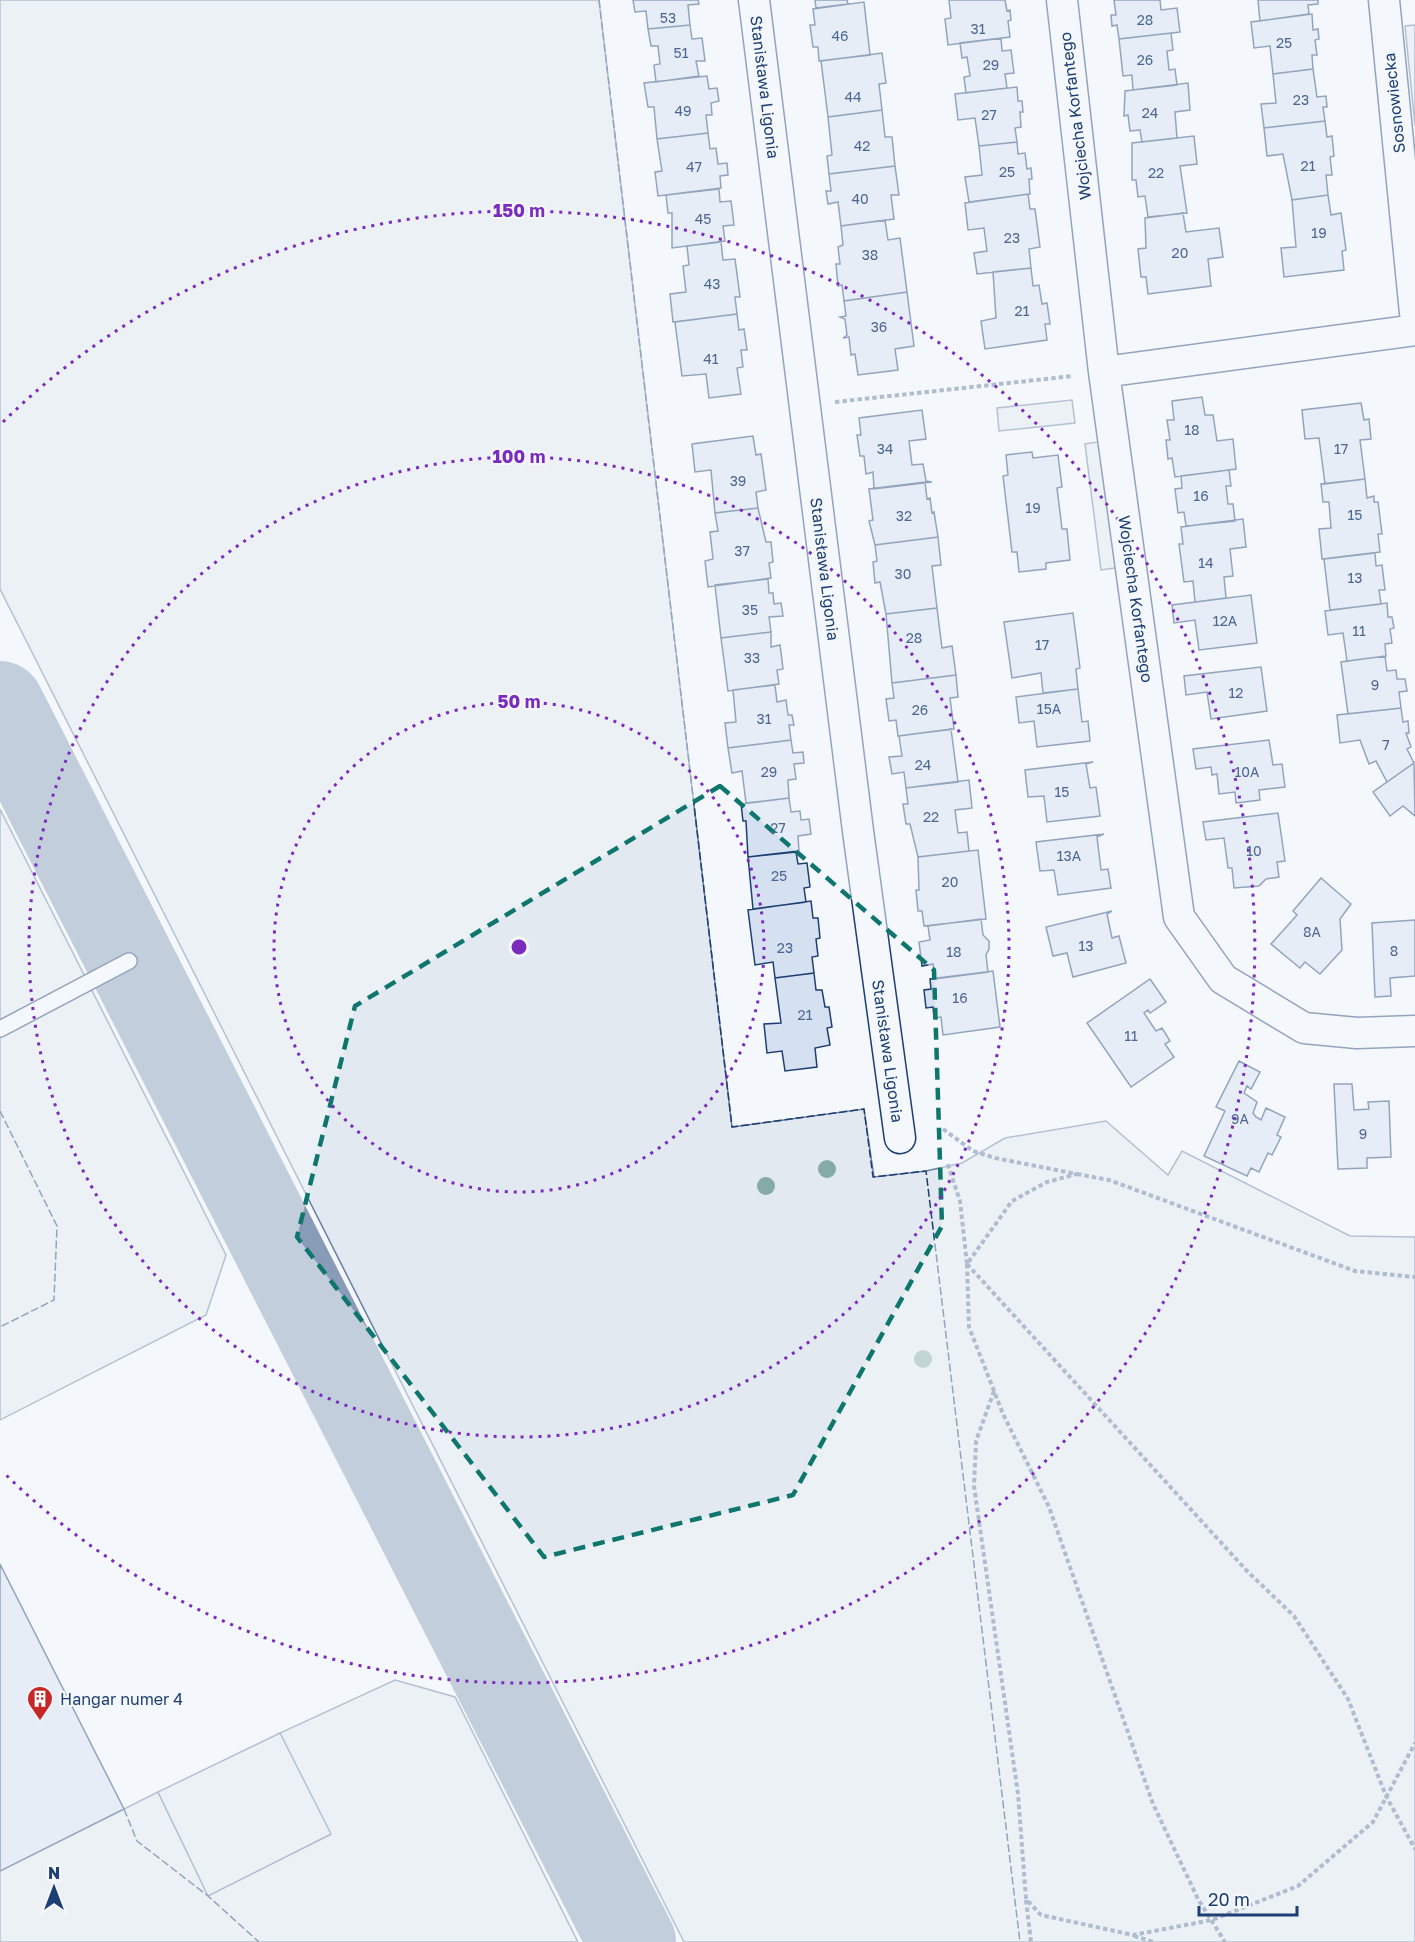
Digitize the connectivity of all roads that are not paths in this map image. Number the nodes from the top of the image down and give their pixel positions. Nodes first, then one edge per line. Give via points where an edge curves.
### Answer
1 (754, 0) edge
2 (1062, 0) edge
3 (1384, 0) edge
4 (1415, 313) edge
5 (1415, 330) edge
6 (1095, 374) junction
7 (129, 961) dead end
8 (0, 1029) edge
9 (1415, 1031) edge
10 (900, 1138) dead end

1 - 10 street, Stanisława Ligonia
2 - 6 street, Wojciecha Korfantego
3 - 4 street, Sosnowiecka
5 - 6 street
6 - 9 street, Wojciecha Korfantego via 1179,917 1222,979 1304,1028 1358,1033
7 - 8 lane

